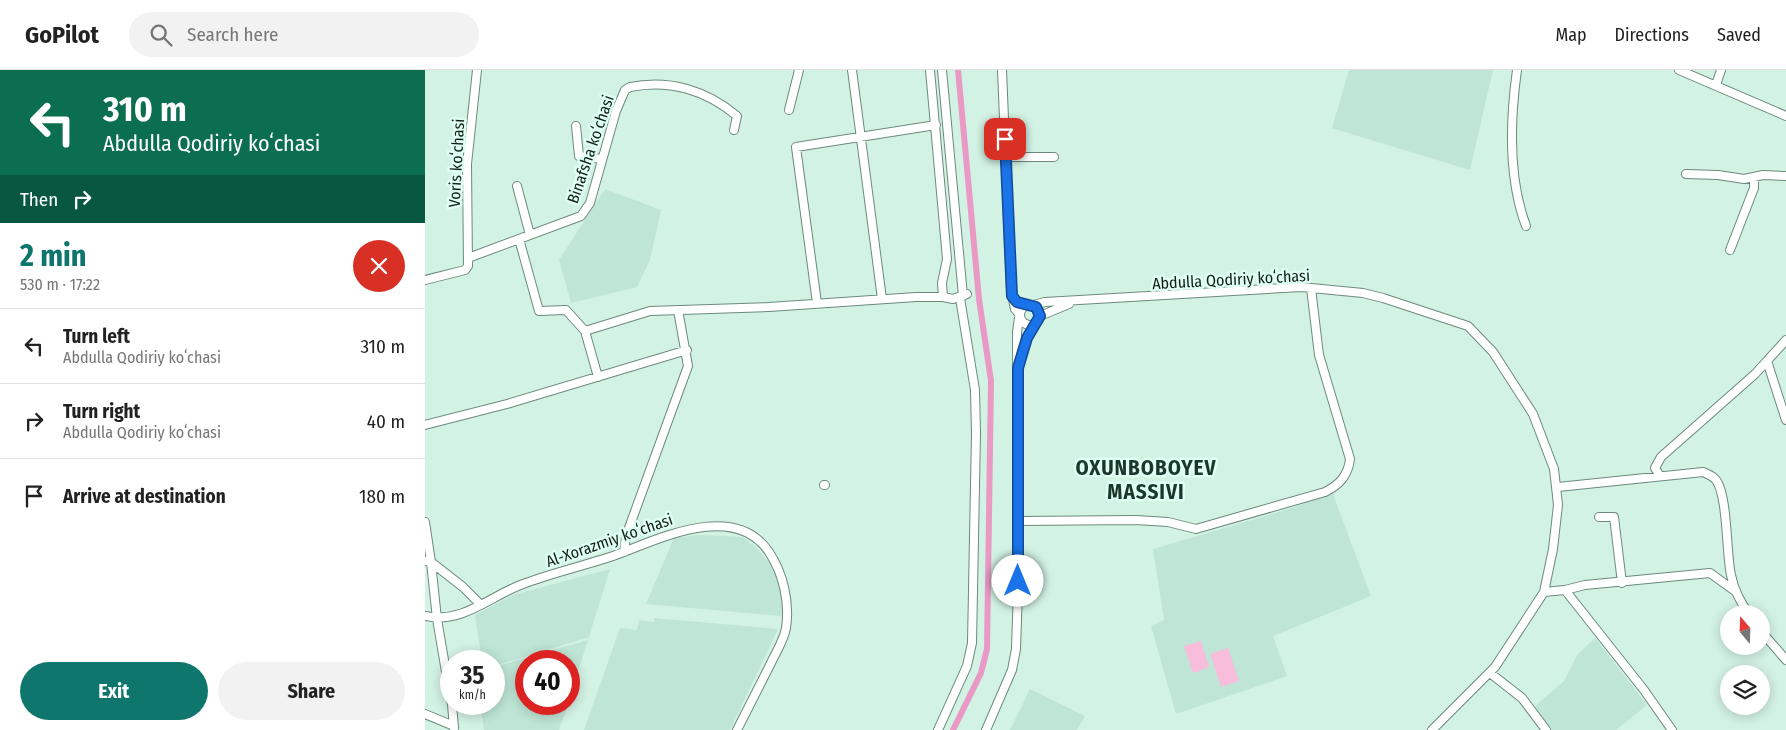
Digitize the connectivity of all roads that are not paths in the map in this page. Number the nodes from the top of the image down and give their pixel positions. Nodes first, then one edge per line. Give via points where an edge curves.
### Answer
1 (477, 70) edge
2 (799, 70) edge
3 (852, 70) edge
4 (930, 70) edge
5 (941, 70) edge
6 (1002, 70) edge
7 (1517, 70) edge
8 (1679, 70) edge
9 (1721, 70) edge
10 (1716, 85) junction
11 (789, 110) dead end
12 (1786, 116) edge
13 (935, 125) junction
14 (576, 126) dead end
15 (735, 130) dead end
16 (861, 136) junction
17 (1007, 157) junction
18 (1054, 157) dead end
19 (601, 159) junction
20 (1686, 174) dead end
21 (1786, 176) edge
22 (1755, 177) junction
23 (517, 186) dead end
24 (1526, 226) dead end
25 (529, 235) junction
26 (519, 239) junction
27 (1730, 250) dead end
28 (468, 258) junction
29 (425, 280) edge
30 (1311, 288) junction
31 (963, 296) junction
32 (1012, 296) junction
33 (943, 297) junction
34 (882, 299) junction
35 (1073, 302) junction
36 (817, 303) junction
37 (1030, 305) junction
38 (678, 310) junction
39 (1019, 316) junction
40 (1040, 316) junction
41 (1035, 324) junction
42 (585, 330) junction
43 (1786, 340) edge
44 (687, 350) junction
45 (1767, 361) junction
46 (1018, 368) junction
47 (598, 377) junction
48 (1786, 420) edge
49 (425, 425) edge
50 (1660, 476) junction
51 (1558, 487) junction
52 (1599, 517) dead end
53 (1017, 521) junction
54 (425, 522) edge
55 (625, 552) junction
56 (428, 561) edge
57 (1622, 582) junction
58 (1565, 590) junction
59 (1735, 591) junction
60 (1544, 592) junction
61 (481, 605) junction
62 (1744, 605) edge
63 (425, 616) edge
64 (437, 619) junction
65 (1770, 641) edge
66 (442, 650) edge
67 (1786, 660) edge
68 (1491, 673) junction
69 (425, 714) edge
70 (452, 715) edge
71 (454, 728) edge
72 (737, 730) edge
73 (938, 730) edge
74 (986, 730) edge
75 (1433, 730) edge
76 (1546, 730) edge
77 (1672, 730) edge

1 - 28 street, Voris koʻchasi via 467,164
2 - 11 street
3 - 16 street
4 - 13 street
5 - 31 street
6 - 17 street
7 - 24 street via 1514,93 1515,186
8 - 10 street
9 - 10 street
10 - 12 street
13 - 16 street
13 - 33 street via 947,259
14 - 19 street via 579,156
15 - 19 street, Binafsha koʻchasi via 737,116 703,93 685,87 629,87 622,97
16 - 34 street
16 - 36 street via 796,147
17 - 18 street
17 - 32 street
19 - 25 street, Binafsha koʻchasi via 590,203 581,216
20 - 22 street
21 - 22 street
22 - 27 street via 1754,188
23 - 25 street
25 - 26 street, Binafsha koʻchasi
26 - 28 street, Binafsha koʻchasi
26 - 42 street via 539,311 566,310
28 - 29 street via 465,270
30 - 35 street, Abdulla Qodiriy koʻchasi
30 - 51 street, Abdulla Qodiriy koʻchasi via 1383,298 1468,326 1493,352 1533,414
30 - 53 street via 1320,359 1350,459 1348,472 1336,486 1325,492 1196,529 1168,522
31 - 33 street
31 - 73 street via 976,420 972,644 967,666
32 - 37 street via 1017,302
32 - 39 street
33 - 34 street
34 - 36 street
35 - 37 street, Abdulla Qodiriy koʻchasi
35 - 40 street, Abdulla Qodiriy koʻchasi
36 - 38 street
37 - 39 street via 1022,308
37 - 40 street via 1038,310
38 - 42 street via 650,311
38 - 44 street
39 - 41 street via 1025,325
39 - 46 street
40 - 41 street
41 - 46 street
42 - 47 street
43 - 45 street
44 - 47 street
44 - 55 street via 688,366 626,536
45 - 48 street
45 - 50 street via 1661,458 1655,468
46 - 53 street
47 - 49 street
50 - 51 street
50 - 59 street via 1678,477 1703,472 1717,480
51 - 60 street, Abdulla Qodiriy koʻchasi via 1557,522
52 - 57 street via 1614,517
53 - 74 street via 1016,649 1012,670
54 - 56 street
55 - 61 street, Al-Xorazmiy koʻchasi via 521,585
55 - 72 street, Al-Xorazmiy koʻchasi via 683,529 722,528 751,534 772,556 784,587 786,629
56 - 61 street via 463,586
56 - 64 street
57 - 58 street
57 - 59 street via 1710,573
58 - 60 street
58 - 77 street
59 - 62 street
60 - 68 street, Abdulla Qodiriy koʻchasi
61 - 64 street, Al-Xorazmiy koʻchasi via 446,619
63 - 64 street
64 - 66 street
65 - 67 street
68 - 75 street, Abdulla Qodiriy koʻchasi
68 - 76 street via 1522,698
69 - 71 street
70 - 71 street

